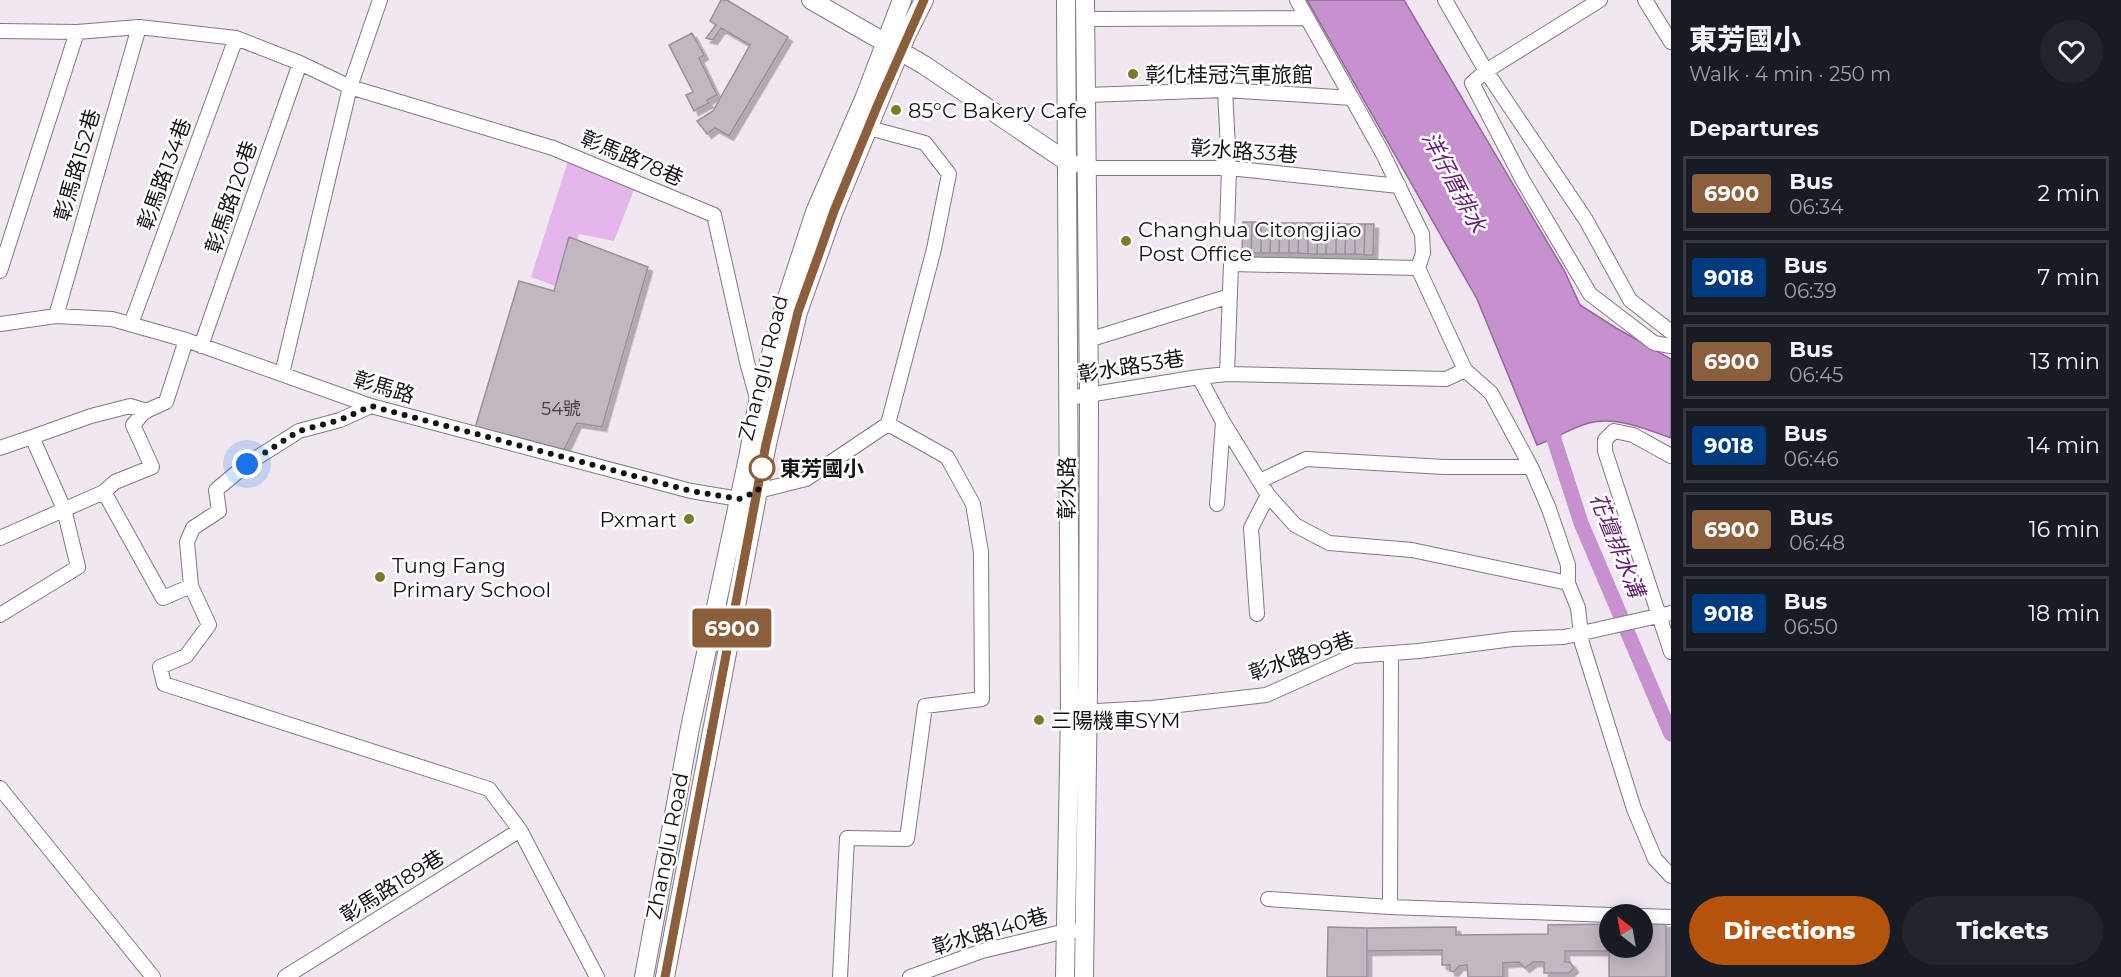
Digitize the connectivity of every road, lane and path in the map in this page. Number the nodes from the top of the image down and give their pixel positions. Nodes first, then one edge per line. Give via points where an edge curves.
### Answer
1 (380, 0) edge
2 (811, 0) edge
3 (902, 0) edge
4 (924, 0) edge
5 (1066, 0) edge
6 (1085, 0) edge
7 (1296, 0) edge
8 (1445, 0) edge
9 (1600, 0) edge
10 (1645, 0) edge
11 (1307, 18) junction
12 (1086, 19) junction
13 (139, 27) junction
14 (0, 31) edge
15 (77, 32) junction
16 (236, 38) junction
17 (1671, 42) edge
18 (893, 49) junction
19 (300, 63) junction
20 (1486, 71) junction
21 (350, 87) junction
22 (1225, 90) junction
23 (1087, 95) junction
24 (1352, 98) junction
25 (869, 128) junction
26 (1066, 161) junction
27 (1086, 168) junction
28 (1229, 168) junction
29 (1399, 186) junction
30 (1227, 231) dead end
31 (1418, 268) junction
32 (0, 271) edge
33 (1230, 296) junction
34 (56, 316) junction
35 (0, 324) edge
36 (131, 324) junction
37 (1671, 332) edge
38 (186, 340) junction
39 (1088, 340) junction
40 (201, 346) junction
41 (1671, 346) edge
42 (1465, 370) junction
43 (282, 374) junction
44 (1227, 374) junction
45 (1199, 377) junction
46 (1089, 395) junction
47 (1070, 398) junction
48 (758, 402) junction
49 (371, 406) junction
50 (147, 411) junction
51 (1223, 422) junction
52 (888, 424) junction
53 (32, 437) junction
54 (0, 447) edge
55 (1671, 456) edge
56 (1531, 467) junction
57 (1260, 481) junction
58 (758, 491) junction
59 (104, 492) junction
60 (1268, 495) junction
61 (739, 499) junction
62 (1217, 504) dead end
63 (64, 509) junction
64 (0, 538) edge
65 (1569, 583) junction
66 (191, 586) junction
67 (1666, 614) edge
68 (0, 615) edge
69 (1257, 615) dead end
70 (1585, 632) junction
71 (1671, 652) edge
72 (1391, 653) junction
73 (1079, 712) junction
74 (690, 728) junction
75 (712, 732) junction
76 (0, 788) edge
77 (520, 830) junction
78 (669, 835) junction
79 (691, 838) junction
80 (1671, 876) edge
81 (1268, 899) dead end
82 (1390, 907) junction
83 (1599, 915) edge
84 (1653, 916) edge
85 (1671, 917) edge
86 (1075, 932) junction
87 (153, 977) edge
88 (285, 977) edge
89 (597, 977) edge
90 (644, 977) edge
91 (665, 977) edge
92 (840, 977) edge
93 (910, 977) edge
94 (1065, 977) edge
95 (1084, 977) edge

1 - 21 street
2 - 18 main road
3 - 18 main road, Zhanglu Road
4 - 18 main road, Zhanglu Road
5 - 26 main road, 彰水路
6 - 12 main road, 彰水路
7 - 11 street
8 - 20 street
9 - 20 street
10 - 17 street
11 - 12 street
11 - 24 street
12 - 23 main road, 彰水路
13 - 15 street
13 - 16 street
13 - 34 street, 彰馬路152巷
14 - 15 street
15 - 32 street
16 - 19 street
16 - 36 street, 彰馬路134巷
18 - 25 main road, Zhanglu Road
18 - 26 main road via 924,65
18 - 48 main road, Zhanglu Road via 815,212
19 - 21 street
19 - 40 street, 彰馬路120巷
20 - 37 street via 1586,220 1630,300
20 - 41 street via 1472,83 1522,179 1590,294 1654,343
21 - 43 street
21 - 48 street, 彰馬路78巷 via 553,148 714,215
22 - 23 street
22 - 24 street
22 - 28 street
23 - 27 main road, 彰水路
24 - 29 street
25 - 52 street via 925,143 949,174 934,249
25 - 58 main road, Zhanglu Road via 798,312
26 - 27 main road
26 - 47 main road, 彰水路
27 - 28 street, 彰水路33巷
27 - 39 main road, 彰水路
28 - 29 street, 彰水路33巷
28 - 30 street
29 - 31 street via 1422,234 1423,253
31 - 33 street via 1231,264
31 - 42 street
33 - 39 street
33 - 44 street
34 - 35 street, 彰馬路
34 - 36 street, 彰馬路 via 95,316
36 - 38 street, 彰馬路
38 - 40 street, 彰馬路
38 - 50 street via 166,402
39 - 46 main road, 彰水路
40 - 43 street, 彰馬路
42 - 44 street, 彰水路53巷 via 1446,379
42 - 56 street via 1491,393
43 - 49 street, 彰馬路
44 - 45 street, 彰水路53巷
45 - 46 street, 彰水路53巷
45 - 51 street
46 - 47 street, 彰水路53巷
46 - 73 main road, 彰水路
47 - 73 main road, 彰水路
48 - 61 main road, Zhanglu Road
49 - 61 street, 彰馬路 via 691,491
49 - 66 street via 340,420 299,431 247,464 216,490 219,511 193,528 188,542
50 - 53 street via 130,406
50 - 59 street via 133,424 152,467 115,482
51 - 57 street
51 - 62 street
52 - 58 street via 806,479
52 - 92 street via 947,457 973,504 981,552 982,699 925,706 907,839 847,838
53 - 54 street
53 - 63 street
55 - 67 street via 1633,435 1614,431 1605,440 1605,451
56 - 57 street via 1444,467 1306,459
56 - 65 street via 1568,565
57 - 60 street
58 - 61 street
58 - 75 main road, Zhanglu Road
59 - 63 street
59 - 66 street via 163,598
60 - 65 street via 1295,525 1329,543 1412,550
60 - 69 street via 1251,528
61 - 74 main road, Zhanglu Road
63 - 64 street
63 - 68 street via 78,567
65 - 70 street
66 - 77 street via 210,625 186,656 160,667 165,684 489,789
67 - 70 street, 彰水路99巷
67 - 71 street
70 - 72 street, 彰水路99巷
70 - 80 street via 1582,643 1634,809 1655,859
72 - 73 street, 彰水路99巷 via 1353,656 1266,695
72 - 82 street
73 - 86 main road, 彰水路
74 - 75 main road
74 - 78 main road, Zhanglu Road
75 - 79 main road, Zhanglu Road
76 - 87 street
77 - 88 street, 彰馬路189巷
77 - 89 street
78 - 79 main road
78 - 90 main road, Zhanglu Road
79 - 91 main road, Zhanglu Road
81 - 82 street
82 - 83 street
84 - 85 street
86 - 93 street, 彰水路140巷 via 982,951
86 - 94 main road, 彰水路
86 - 95 main road, 彰水路

